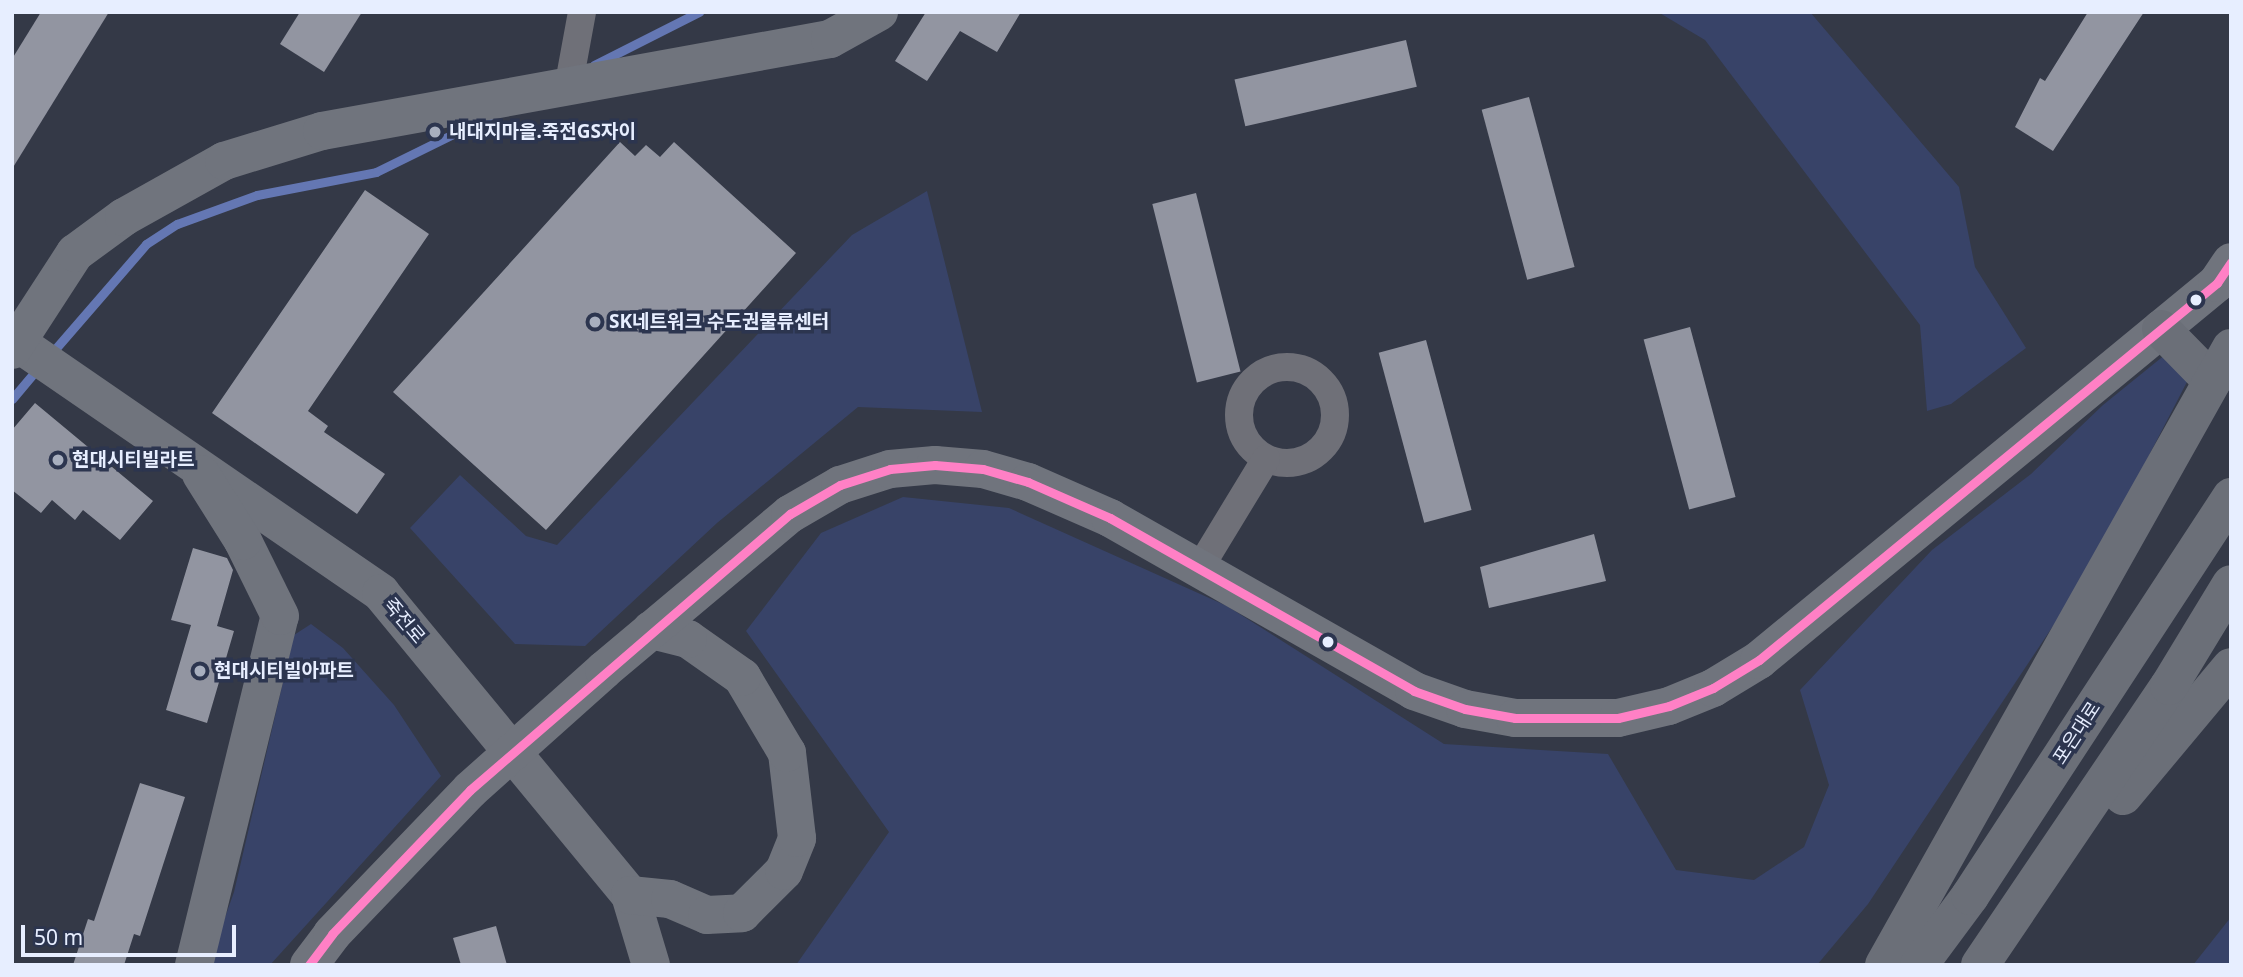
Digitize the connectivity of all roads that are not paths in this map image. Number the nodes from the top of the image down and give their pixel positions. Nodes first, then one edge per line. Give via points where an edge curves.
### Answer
1 (582, 12) edge
2 (879, 12) edge
3 (570, 73) junction
4 (2231, 262) edge
5 (2161, 329) junction
6 (2231, 348) edge
7 (27, 350) edge
8 (2212, 382) junction
9 (1266, 459) junction
10 (193, 461) junction
11 (2231, 497) edge
12 (1199, 569) junction
13 (2231, 584) edge
14 (651, 629) junction
15 (2231, 667) edge
16 (630, 895) junction
17 (194, 965) edge
18 (309, 965) edge
19 (651, 965) edge
20 (1884, 965) edge
21 (1919, 965) edge
22 (1980, 965) edge
23 (1994, 965) edge

1 - 3 street
2 - 3 street via 830,39
3 - 7 street via 509,94 323,131 224,161 124,216 75,253
4 - 5 street via 2217,283
5 - 8 highway
5 - 12 street via 1759,660 1713,688 1669,706 1618,718 1567,722 1465,709 1414,691
6 - 8 highway
7 - 10 street, 죽전로
8 - 20 highway
9 - 9 street via 1281,463 1311,457 1331,433 1333,402 1317,378 1290,368 1262,374 1234,389 1244,437
9 - 12 street
10 - 16 street, 죽전로 via 381,593
10 - 17 street via 243,541 280,616
11 - 21 highway, 포은대로 via 1970,896
12 - 14 street via 1110,518 1028,482 983,469 890,469 840,485 790,514
13 - 22 highway via 2169,686
14 - 16 street via 688,639 742,677 787,753 797,838 783,871 742,912 706,915 670,899
14 - 18 street via 470,790 332,934
15 - 23 highway via 2177,726
16 - 19 street, 죽전로

